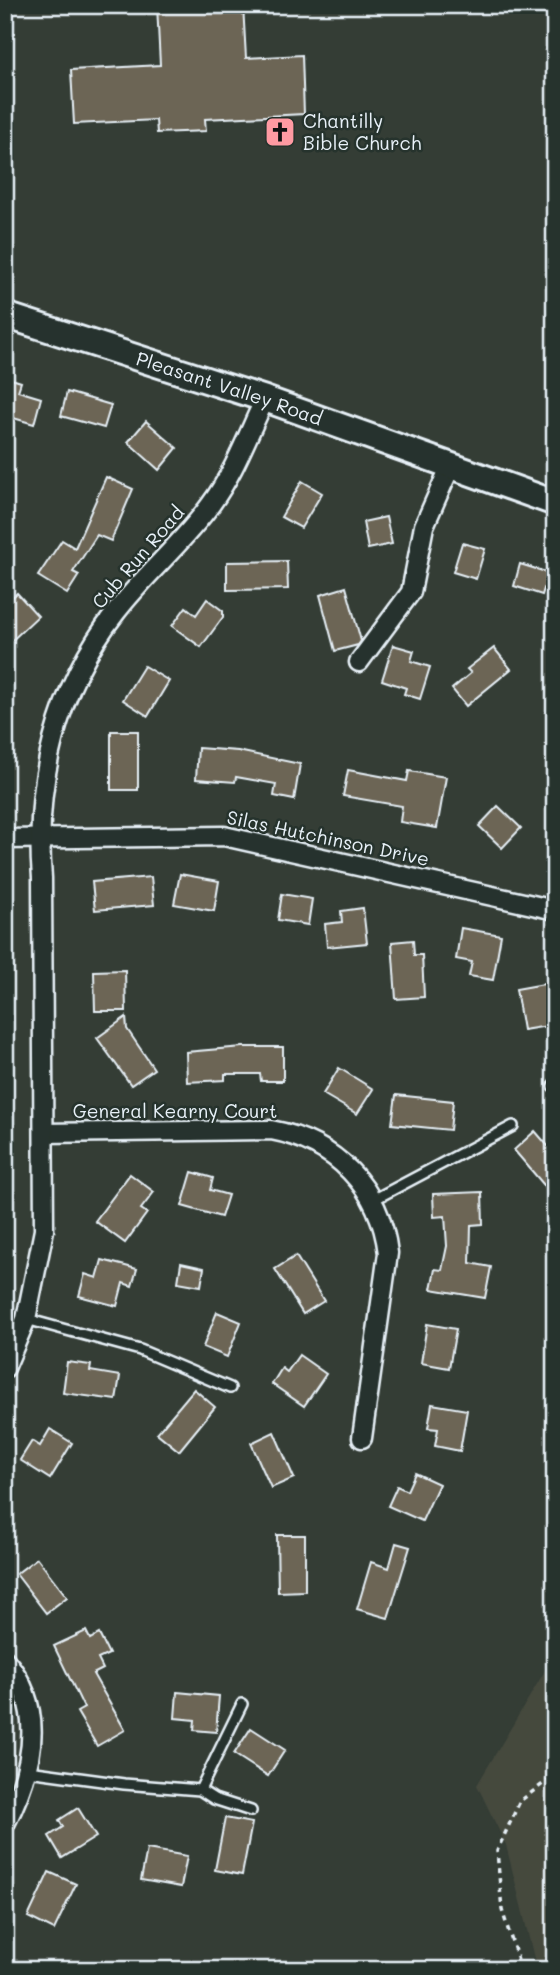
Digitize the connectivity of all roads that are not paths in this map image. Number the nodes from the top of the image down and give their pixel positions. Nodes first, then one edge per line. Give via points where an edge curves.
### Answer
1 (5, 315) edge
2 (265, 400) junction
3 (451, 465) junction
4 (555, 503) edge
5 (359, 662) dead end
6 (39, 838) junction
7 (5, 839) edge
8 (555, 910) edge
9 (513, 1126) dead end
10 (44, 1133) junction
11 (373, 1200) junction
12 (26, 1319) junction
13 (5, 1368) edge
14 (230, 1388) dead end
15 (362, 1438) dead end
16 (5, 1660) edge
17 (242, 1704) dead end
18 (28, 1771) junction
19 (200, 1790) junction
20 (251, 1811) dead end
21 (5, 1824) edge

1 - 2 main road, Pleasant Valley Road
2 - 3 main road, Pleasant Valley Road
2 - 6 street, Cub Run Road via 212,503 114,614 90,649 54,732
3 - 4 main road, Pleasant Valley Road
3 - 5 street via 424,526 411,592
6 - 7 street, Silas Hutchinson Drive
6 - 8 street, Silas Hutchinson Drive via 225,836
6 - 10 street, Cub Run Road
9 - 11 lane
10 - 11 street, General Kearny Court via 281,1132 301,1137 344,1164
10 - 12 street, Cub Run Road via 44,1230
11 - 15 street, General Kearny Court via 386,1237 388,1267
12 - 13 street, Cub Run Road
12 - 14 lane via 140,1350
16 - 18 street via 29,1713
17 - 19 lane
18 - 19 lane
18 - 21 street
19 - 20 lane

